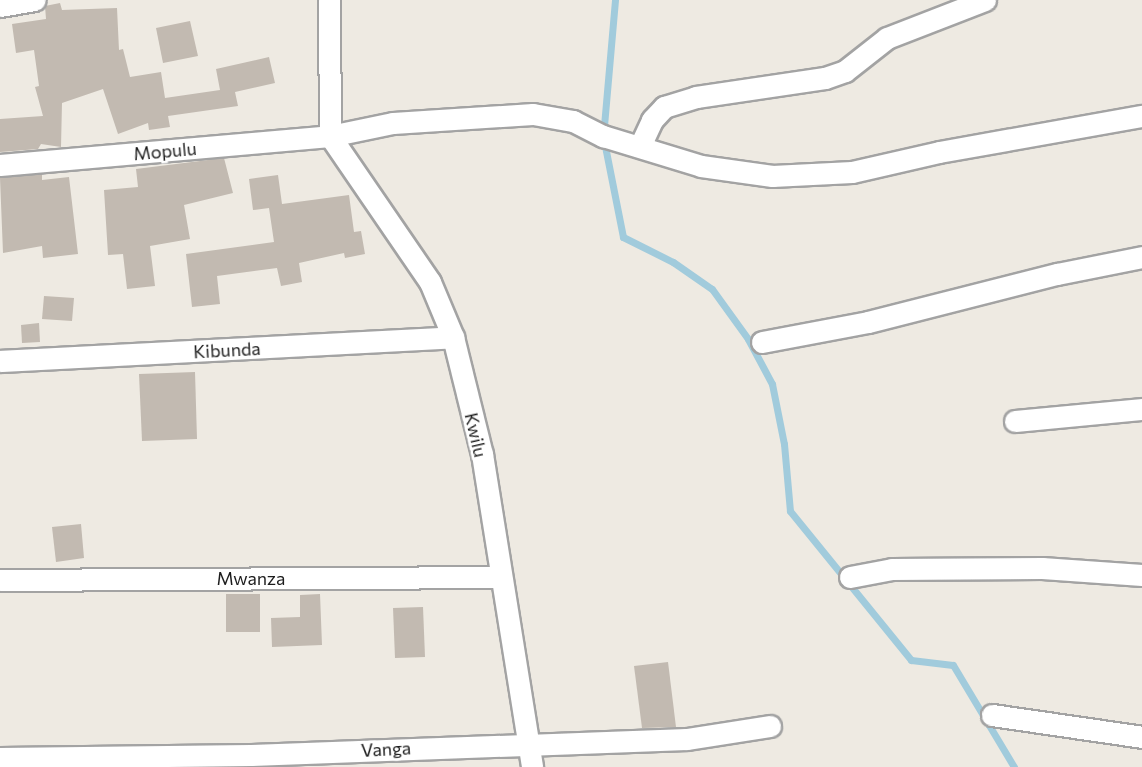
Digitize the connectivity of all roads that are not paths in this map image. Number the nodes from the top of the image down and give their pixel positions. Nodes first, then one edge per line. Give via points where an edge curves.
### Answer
1 (34, 0) edge
2 (329, 0) edge
3 (985, 0) edge
4 (0, 6) edge
5 (1142, 116) edge
6 (330, 136) junction
7 (640, 146) junction
8 (0, 165) edge
9 (1142, 257) edge
10 (453, 338) junction
11 (762, 342) dead end
12 (0, 361) edge
13 (1142, 409) edge
14 (1016, 421) dead end
15 (1142, 575) edge
16 (501, 577) junction
17 (850, 577) dead end
18 (0, 580) edge
19 (992, 715) dead end
20 (770, 726) dead end
21 (1142, 737) edge
22 (528, 742) junction
23 (0, 758) edge
24 (532, 767) edge

1 - 4 street
2 - 6 street
3 - 7 street via 887,38 845,71 825,78 696,97 664,107 652,120
5 - 7 street, Mopulu via 939,152 852,172 771,176 701,166
6 - 7 street, Mopulu via 393,123 532,114 573,120
6 - 8 street, Mopulu
6 - 10 street, Kwilu via 430,282
9 - 11 street via 868,322
10 - 12 street, Kibunda
10 - 16 street, Kwilu via 482,454
13 - 14 street
15 - 17 street via 1042,568 892,569
16 - 18 street, Mwanza
16 - 22 street, Kwilu
19 - 21 street
20 - 22 street, Vanga via 687,739
22 - 23 street, Vanga via 252,755
22 - 24 street, Kwilu

